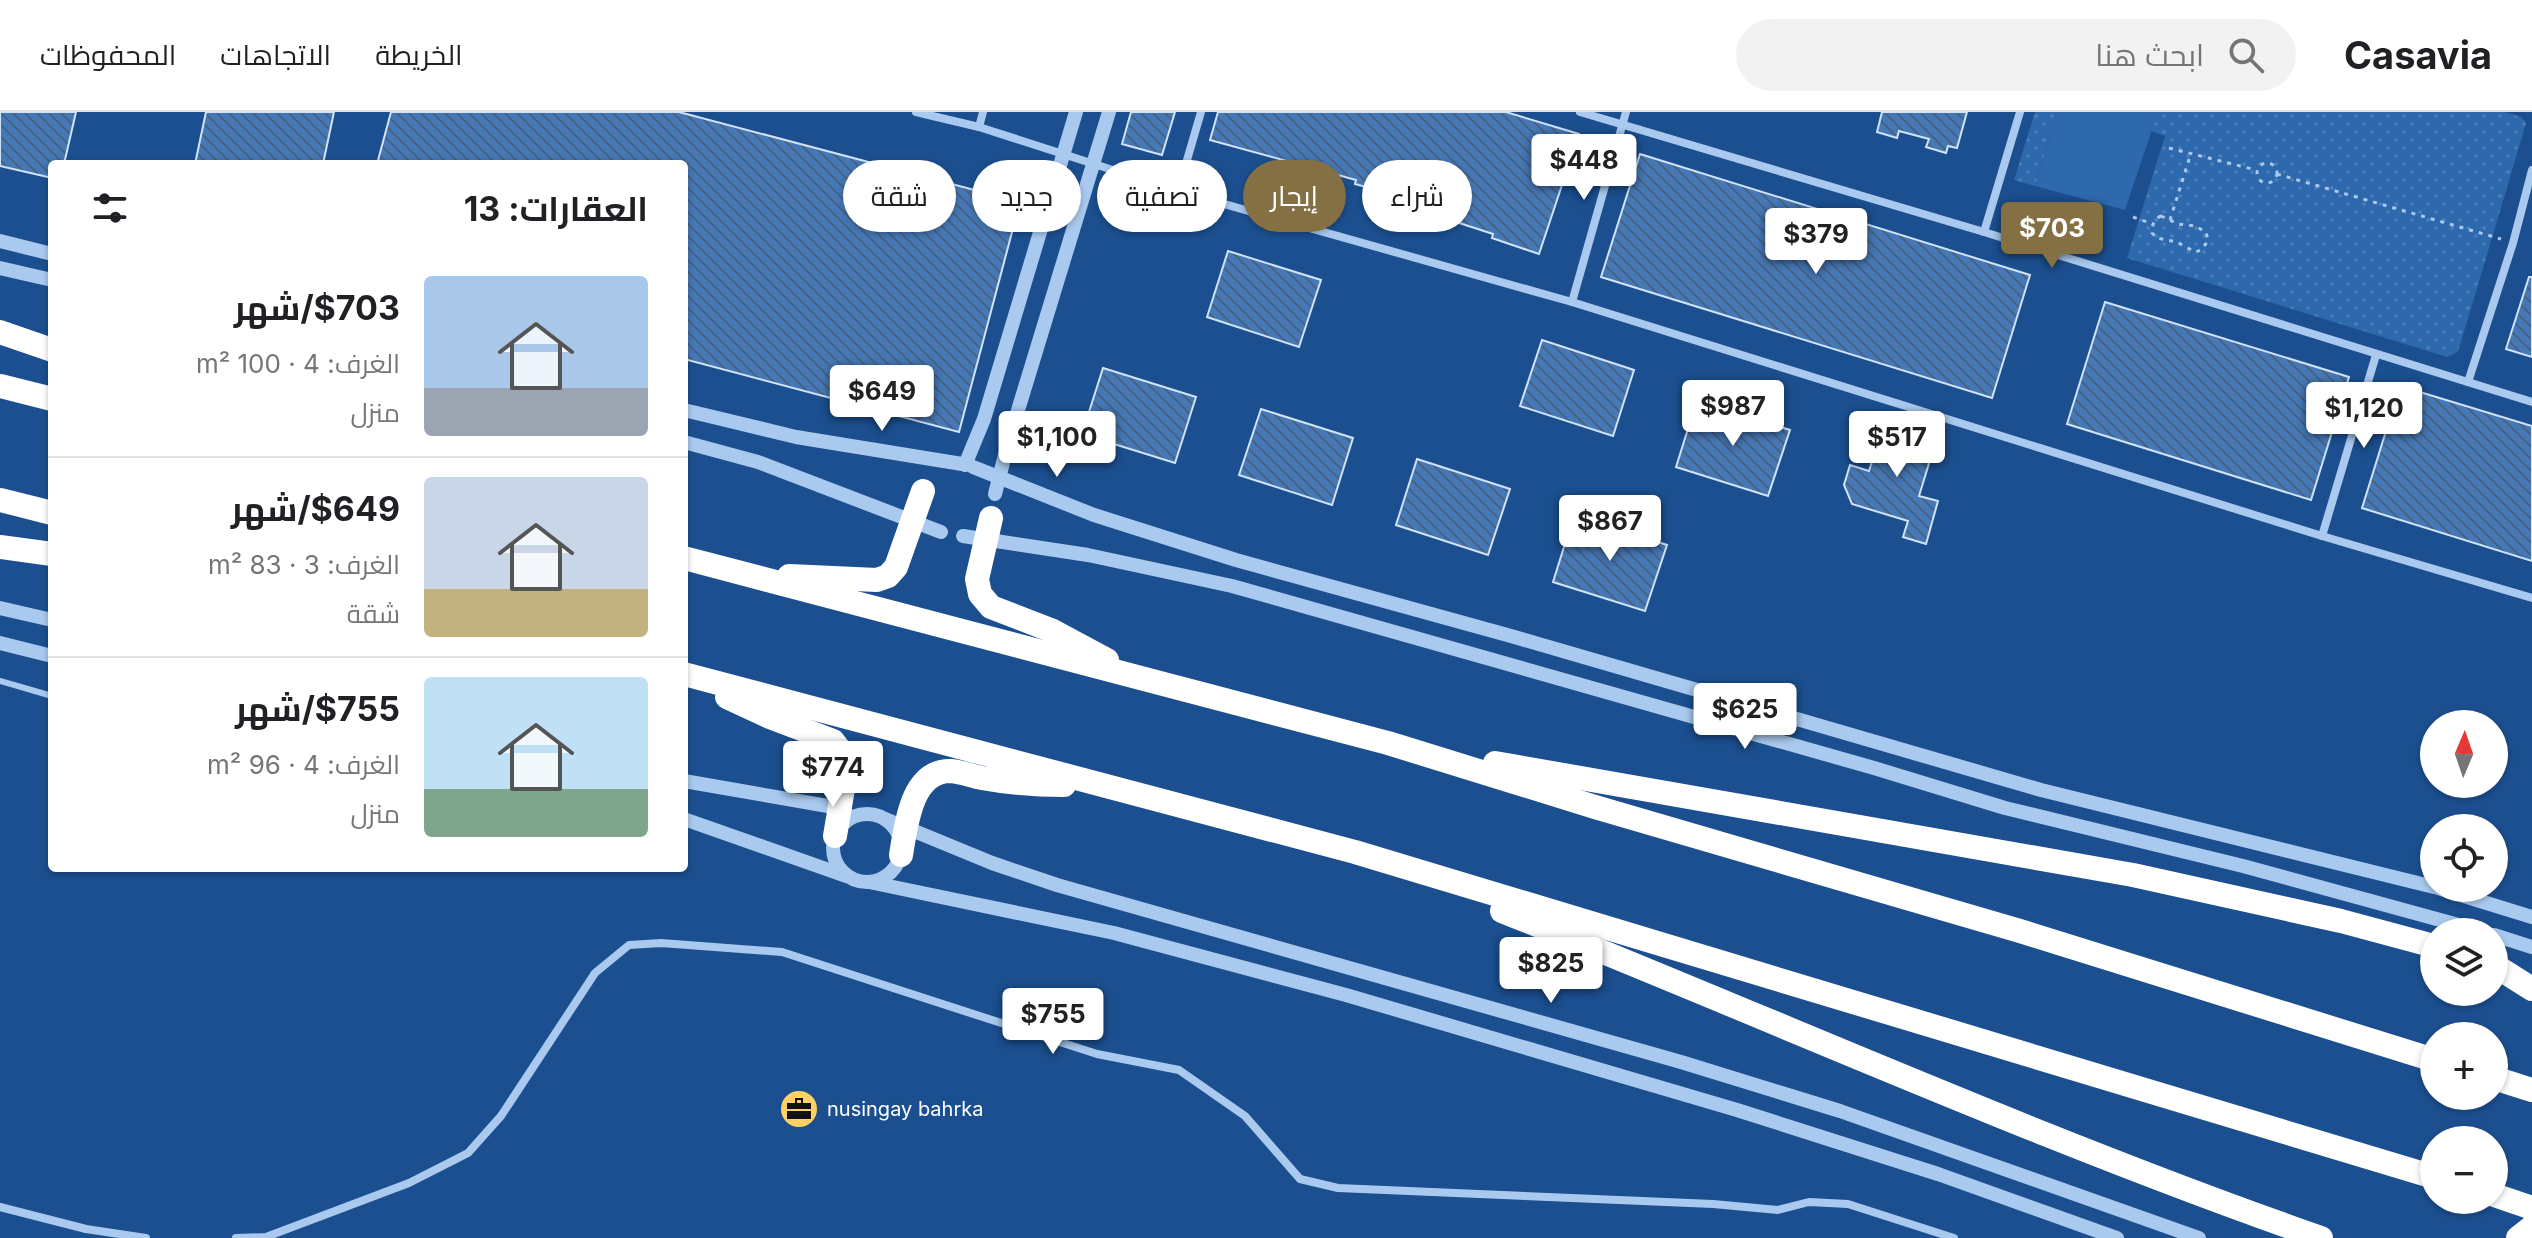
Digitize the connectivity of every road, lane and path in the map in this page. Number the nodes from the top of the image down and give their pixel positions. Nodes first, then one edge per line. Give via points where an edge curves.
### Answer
1 (916, 112) edge
2 (983, 112) edge
3 (1076, 112) edge
4 (1109, 112) edge
5 (1201, 112) edge
6 (1580, 112) edge
7 (1626, 112) edge
8 (2020, 112) edge
9 (1623, 125) junction
10 (979, 127) junction
11 (2169, 148) dead end
12 (2191, 153) junction
13 (1061, 154) junction
14 (1187, 160) edge
15 (1092, 164) junction
16 (1097, 166) edge
17 (2256, 170) junction
18 (2532, 170) edge
19 (2277, 174) junction
20 (2528, 200) edge
21 (1227, 205) edge
22 (2133, 217) dead end
23 (2170, 220) junction
24 (2153, 224) junction
25 (1984, 232) junction
26 (0, 241) edge
27 (2513, 243) junction
28 (48, 253) edge
29 (0, 268) edge
30 (48, 279) edge
31 (1572, 302) junction
32 (0, 332) edge
33 (48, 349) edge
34 (2376, 355) junction
35 (2468, 382) junction
36 (0, 386) edge
37 (48, 398) edge
38 (2532, 402) edge
39 (688, 411) edge
40 (688, 443) edge
41 (967, 466) junction
42 (999, 476) junction
43 (930, 481) junction
44 (0, 500) edge
45 (48, 512) edge
46 (904, 526) junction
47 (983, 528) junction
48 (941, 532) junction
49 (2322, 536) junction
50 (0, 547) edge
51 (48, 553) edge
52 (688, 559) edge
53 (746, 574) junction
54 (2532, 598) edge
55 (0, 608) edge
56 (48, 619) edge
57 (0, 643) edge
58 (48, 655) edge
59 (1129, 674) junction
60 (688, 675) edge
61 (688, 676) edge
62 (0, 681) edge
63 (48, 695) edge
64 (1388, 743) junction
65 (688, 782) edge
66 (1097, 784) junction
67 (840, 808) junction
68 (869, 814) junction
69 (688, 820) edge
70 (895, 824) junction
71 (835, 836) junction
72 (1355, 852) junction
73 (901, 855) joint
74 (848, 876) junction
75 (869, 882) junction
76 (2420, 883) edge
77 (2484, 902) edge
78 (2532, 917) edge
79 (2433, 918) edge
80 (2508, 939) edge
81 (2420, 942) edge
82 (2532, 947) edge
83 (2508, 974) edge
84 (2532, 989) edge
85 (2420, 1056) edge
86 (2508, 1082) edge
87 (2532, 1090) edge
88 (2420, 1173) edge
89 (2508, 1200) edge
90 (0, 1207) edge
91 (2532, 1208) edge
92 (2532, 1227) edge
93 (146, 1238) edge
94 (236, 1238) edge
95 (1954, 1238) edge
96 (2117, 1238) edge
97 (2199, 1238) edge
98 (2321, 1238) edge
99 (2518, 1238) edge

1 - 10 street
2 - 10 street
3 - 13 street
4 - 15 street
5 - 14 street
6 - 9 street
7 - 9 street
8 - 25 street
9 - 25 street
9 - 31 street
10 - 13 street
11 - 12 path
12 - 17 path
12 - 23 path
13 - 15 street
13 - 41 street
15 - 16 street
15 - 42 street
17 - 19 path via 2268,162
17 - 19 path via 2265,183
18 - 20 street
19 - 27 path
20 - 27 street
21 - 31 street
22 - 24 path
23 - 24 path via 2161,216
23 - 24 path via 2203,230 2207,244 2195,252 2157,238
25 - 34 street
26 - 28 street
27 - 35 street
29 - 30 street
31 - 49 street
32 - 33 highway
34 - 35 street
34 - 49 street
35 - 38 street
36 - 37 highway
39 - 41 street via 810,440
40 - 46 street via 758,462
41 - 42 street
41 - 43 street via 949,466
41 - 47 street via 983,474
42 - 47 street
42 - 76 street via 1094,515 1236,560 2041,790
43 - 46 highway
43 - 48 street via 922,503
44 - 45 highway
46 - 48 street
46 - 53 highway via 893,572 877,580
47 - 48 street
47 - 59 highway via 977,587 991,607 1053,631
47 - 79 street via 993,546 1011,542 1232,586 2005,808
49 - 54 street
50 - 51 highway
52 - 53 highway
53 - 59 highway
55 - 56 street
57 - 58 street
59 - 64 highway
60 - 66 highway
61 - 67 highway via 743,705 833,741 845,762
62 - 63 lane
64 - 81 highway via 2133,875
64 - 85 highway
65 - 67 street
66 - 70 highway via 1039,785 946,771 920,787
66 - 72 highway
67 - 68 street
67 - 71 highway
68 - 70 street
68 - 71 street via 849,820
69 - 74 street
70 - 73 highway
70 - 97 street via 1057,885 1840,1111
71 - 74 street via 834,858
72 - 88 highway
72 - 98 highway via 2047,1135
73 - 75 street via 890,874
74 - 75 street
75 - 96 street via 1114,933 1346,995 1737,1110
77 - 78 street
80 - 82 street
83 - 84 highway
86 - 87 highway
89 - 91 highway
90 - 93 street
92 - 99 highway
94 - 95 street via 266,1237 409,1183 468,1153 501,1116 595,973 629,945 661,943 782,952 1097,1054 1179,1070 1245,1116 1300,1179 1338,1188 1778,1210 1809,1202 1848,1204

